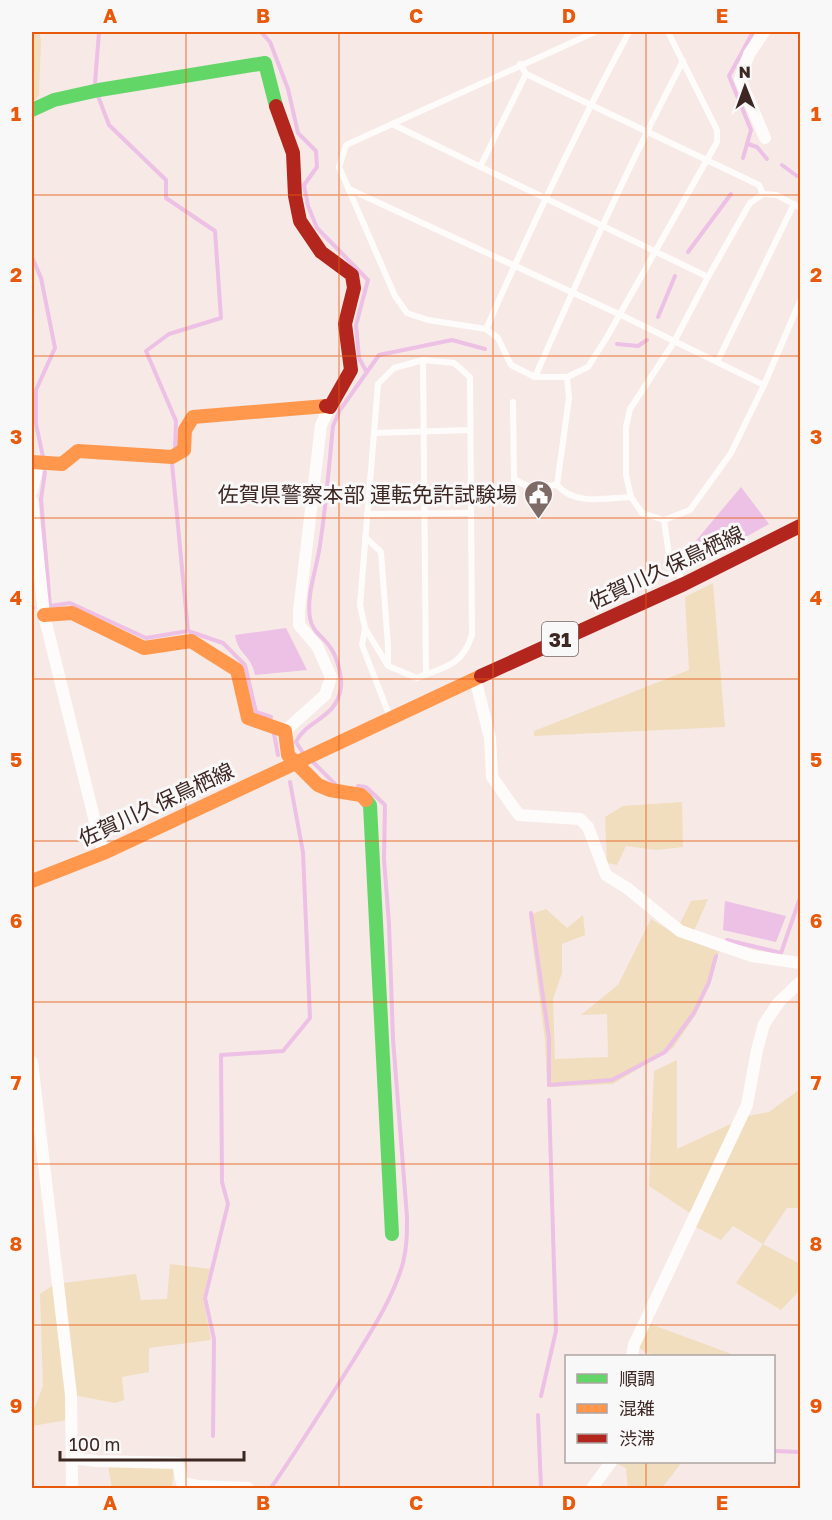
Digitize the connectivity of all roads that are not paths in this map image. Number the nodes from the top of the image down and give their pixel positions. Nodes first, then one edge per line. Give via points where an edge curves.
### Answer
1 (595, 32) edge
2 (629, 32) edge
3 (668, 32) edge
4 (764, 32) edge
5 (683, 61) junction
6 (520, 64) junction
7 (526, 74) junction
8 (590, 104) junction
9 (32, 110) edge
10 (392, 124) junction
11 (646, 131) junction
12 (765, 138) dead end
13 (707, 160) junction
14 (480, 167) junction
15 (349, 189) junction
16 (763, 194) junction
17 (544, 199) junction
18 (797, 206) edge
19 (602, 226) junction
20 (656, 252) junction
21 (514, 265) junction
22 (708, 277) junction
23 (572, 292) junction
24 (801, 301) edge
25 (621, 315) junction
26 (486, 329) junction
27 (675, 342) junction
28 (423, 360) junction
29 (717, 362) junction
30 (535, 377) junction
31 (567, 377) junction
32 (764, 385) junction
33 (513, 402) dead end
34 (330, 407) junction
35 (470, 430) junction
36 (423, 432) junction
37 (374, 433) junction
38 (33, 462) edge
39 (557, 485) junction
40 (32, 491) edge
41 (631, 497) junction
42 (32, 501) edge
43 (471, 513) junction
44 (367, 514) junction
45 (424, 514) junction
46 (664, 520) junction
47 (801, 526) edge
48 (365, 537) junction
49 (684, 584) junction
50 (44, 615) junction
51 (365, 628) junction
52 (388, 666) junction
53 (426, 674) junction
54 (475, 678) junction
55 (390, 717) junction
56 (285, 731) junction
57 (296, 761) junction
58 (106, 852) junction
59 (32, 881) edge
60 (801, 963) edge
61 (801, 982) edge
62 (32, 1062) edge
63 (392, 1234) dead end
64 (632, 1355) edge
65 (72, 1458) junction
66 (610, 1463) edge
67 (72, 1488) edge
68 (248, 1488) edge
69 (592, 1488) edge

1 - 6 lane
2 - 8 lane
3 - 5 lane
4 - 12 street via 749,54 740,80
5 - 11 lane
5 - 13 lane via 717,130 717,142
6 - 7 lane
6 - 10 lane
7 - 8 lane
7 - 14 lane
8 - 11 lane
8 - 17 lane
9 - 34 street via 54,100 99,90 265,63 293,153 300,221 321,252 352,275 354,288 345,324 351,370
10 - 14 lane
10 - 15 lane via 346,145 339,166
11 - 13 lane
11 - 19 lane
13 - 16 lane via 759,185
13 - 20 lane
14 - 17 lane
15 - 21 lane
15 - 26 lane via 395,296 407,313 428,321
16 - 18 lane via 777,195
16 - 22 lane via 750,203
17 - 19 lane
17 - 21 lane
18 - 29 lane
19 - 20 lane
19 - 23 lane
20 - 22 lane
20 - 25 lane
21 - 23 lane
21 - 26 lane
22 - 27 lane
23 - 25 lane
23 - 30 lane
24 - 32 lane
25 - 27 lane
25 - 31 lane via 588,367
26 - 30 lane via 498,338 511,364
27 - 29 lane
27 - 41 lane via 630,409 626,475
28 - 35 lane via 454,363 470,377
28 - 36 lane
28 - 37 lane via 394,368 378,384
29 - 32 lane
30 - 31 lane
31 - 39 lane
32 - 46 lane via 731,453 690,510
33 - 39 lane via 514,479 529,487
34 - 38 street via 193,417 185,430 184,450 172,457 78,451 62,465
34 - 56 street via 321,425 299,625 317,646 331,677 325,695
35 - 36 lane
35 - 43 lane
36 - 37 lane
36 - 45 lane
37 - 44 lane
38 - 40 street via 36,473
39 - 41 lane via 579,499
41 - 46 lane via 642,513
42 - 50 street
43 - 45 lane
43 - 53 lane via 472,635 467,651 452,664
44 - 45 lane
44 - 48 lane
45 - 53 lane
46 - 49 lane via 669,555
47 - 49 street, 佐賀川久保鳥栖線 / 31
48 - 51 lane via 360,605
48 - 52 lane via 381,552
49 - 54 street, 佐賀川久保鳥栖線 / 31
50 - 56 street via 72,613 144,648 191,641 237,670 248,718
50 - 58 street via 100,842
51 - 52 lane
51 - 55 lane via 362,645
52 - 53 lane via 417,678
54 - 55 street, 佐賀川久保鳥栖線 / 31
54 - 60 street via 490,738 492,777 519,814 580,819 588,827 606,876 680,931 752,956
55 - 57 street, 佐賀川久保鳥栖線 / 31
56 - 57 street via 288,755
57 - 58 street, 佐賀川久保鳥栖線 / 31
57 - 63 street via 318,785 361,795 370,805
58 - 59 street, 佐賀川久保鳥栖線 / 31
61 - 64 street via 779,1002 764,1024 747,1105
62 - 65 street via 71,1395
65 - 67 street
65 - 68 street via 177,1463 182,1483
66 - 69 street

